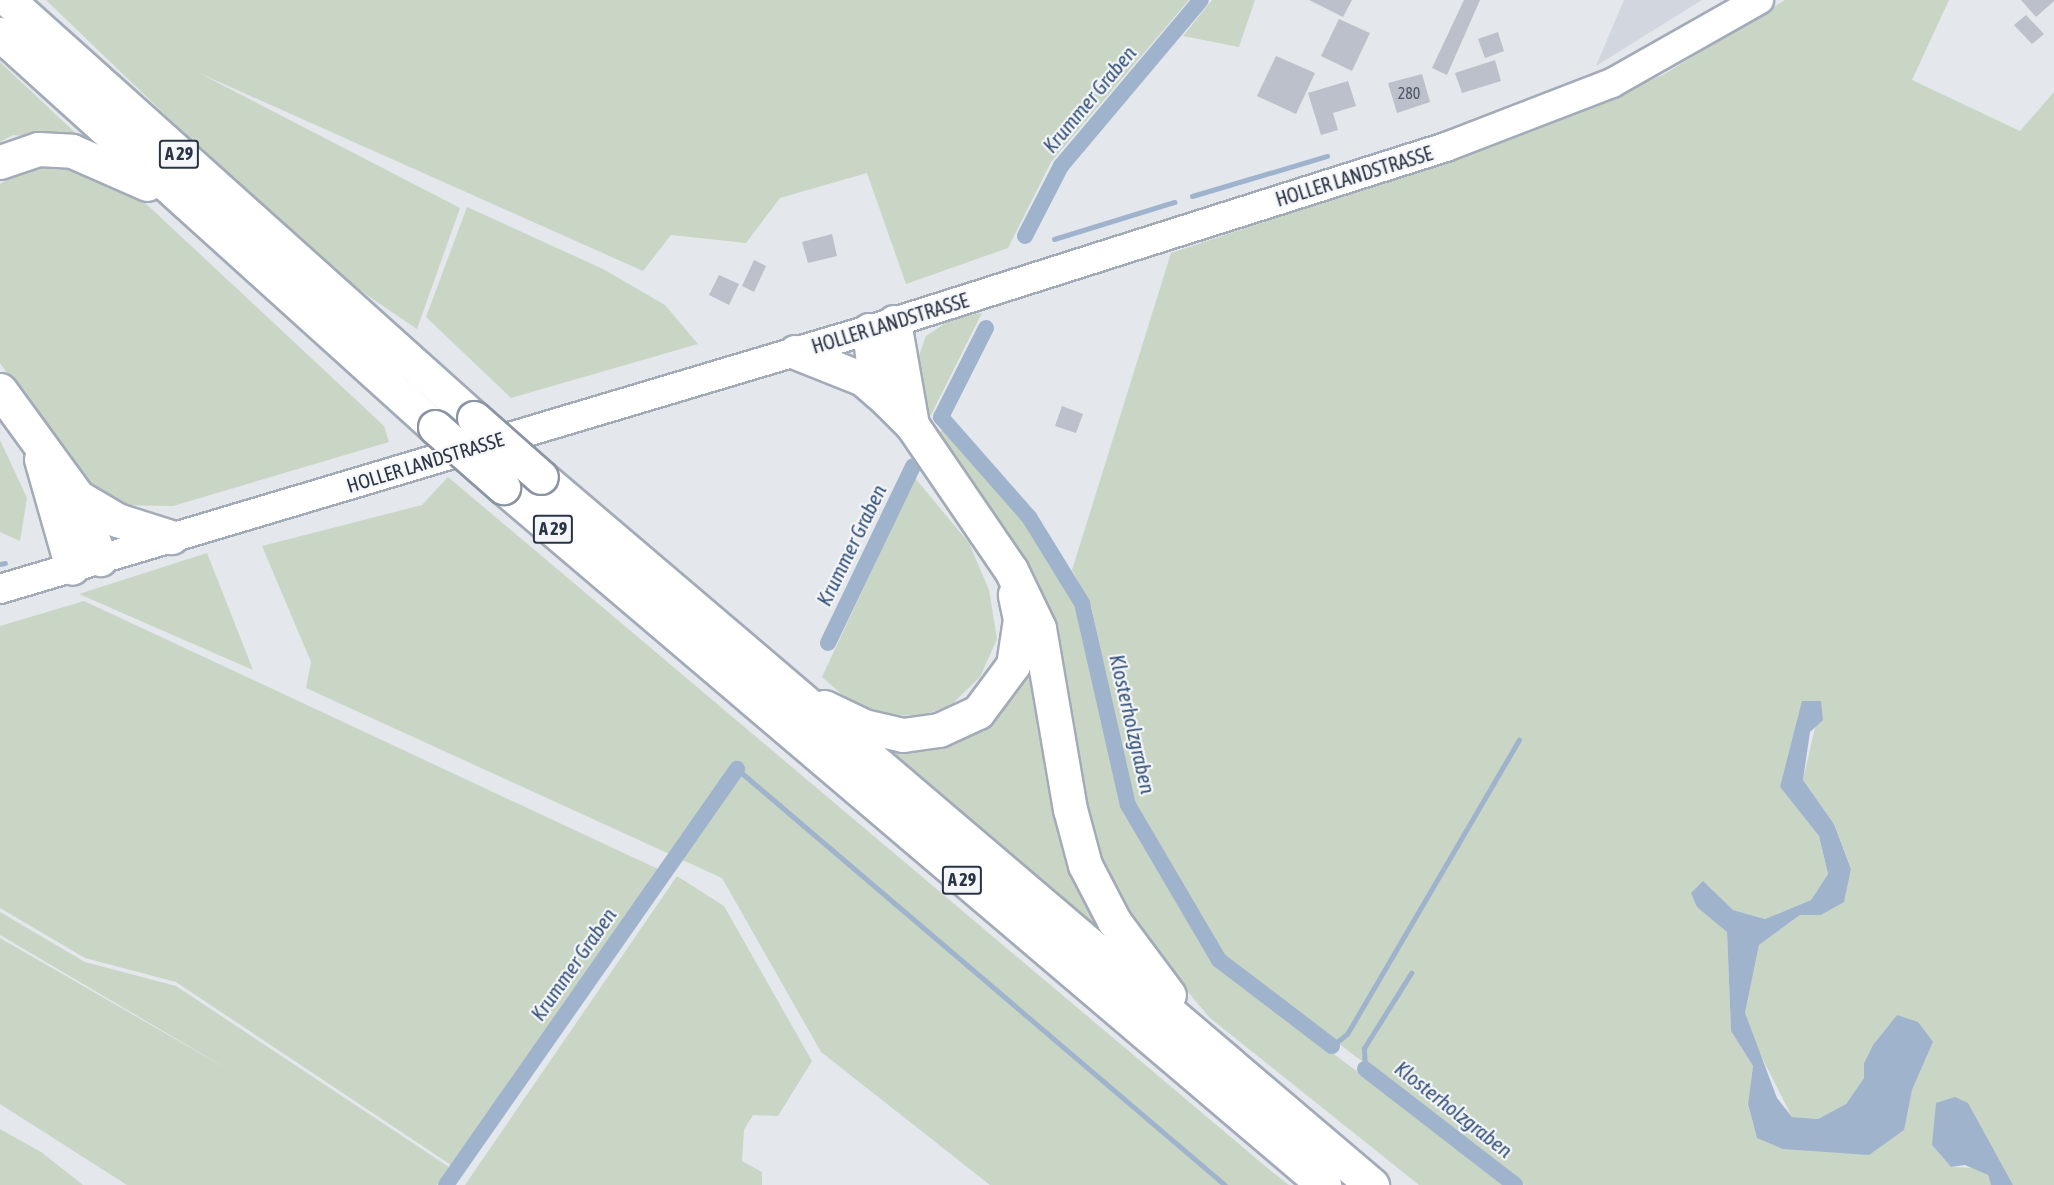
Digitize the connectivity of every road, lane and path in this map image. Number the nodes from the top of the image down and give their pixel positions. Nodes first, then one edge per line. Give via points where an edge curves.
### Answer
1 (8, 0) edge
2 (1759, 0) edge
3 (0, 34) edge
4 (0, 162) edge
5 (174, 191) junction
6 (882, 326) junction
7 (795, 352) junction
8 (0, 390) edge
9 (887, 400) junction
10 (912, 425) junction
11 (38, 446) junction
12 (78, 497) junction
13 (171, 537) junction
14 (86, 563) junction
15 (1011, 570) junction
16 (0, 589) edge
17 (795, 698) junction
18 (1195, 1038) junction
19 (1324, 1185) edge
20 (1372, 1185) edge

1 - 17 highway, A 29, bridge via 474,418
2 - 6 main road, HOLLER LANDSTRASSE via 1612,83 1446,147
3 - 5 highway, A 29
4 - 5 highway via 38,149 72,151
5 - 19 highway, A 29, bridge via 503,487
6 - 7 main road, HOLLER LANDSTRASSE
6 - 9 highway via 873,365
6 - 10 highway
7 - 9 highway via 863,379
7 - 13 main road, HOLLER LANDSTRASSE
8 - 11 highway
9 - 10 highway
10 - 15 highway
11 - 12 highway
11 - 14 highway
12 - 13 highway via 117,520
12 - 14 highway
13 - 14 main road, HOLLER LANDSTRASSE
14 - 16 main road, HOLLER LANDSTRASSE
15 - 17 highway via 1020,620 1014,658 1004,682 978,712 939,730 903,735 864,726
15 - 18 highway via 1039,628 1070,809 1085,865 1114,921
17 - 18 highway, A 29
18 - 20 highway, A 29

